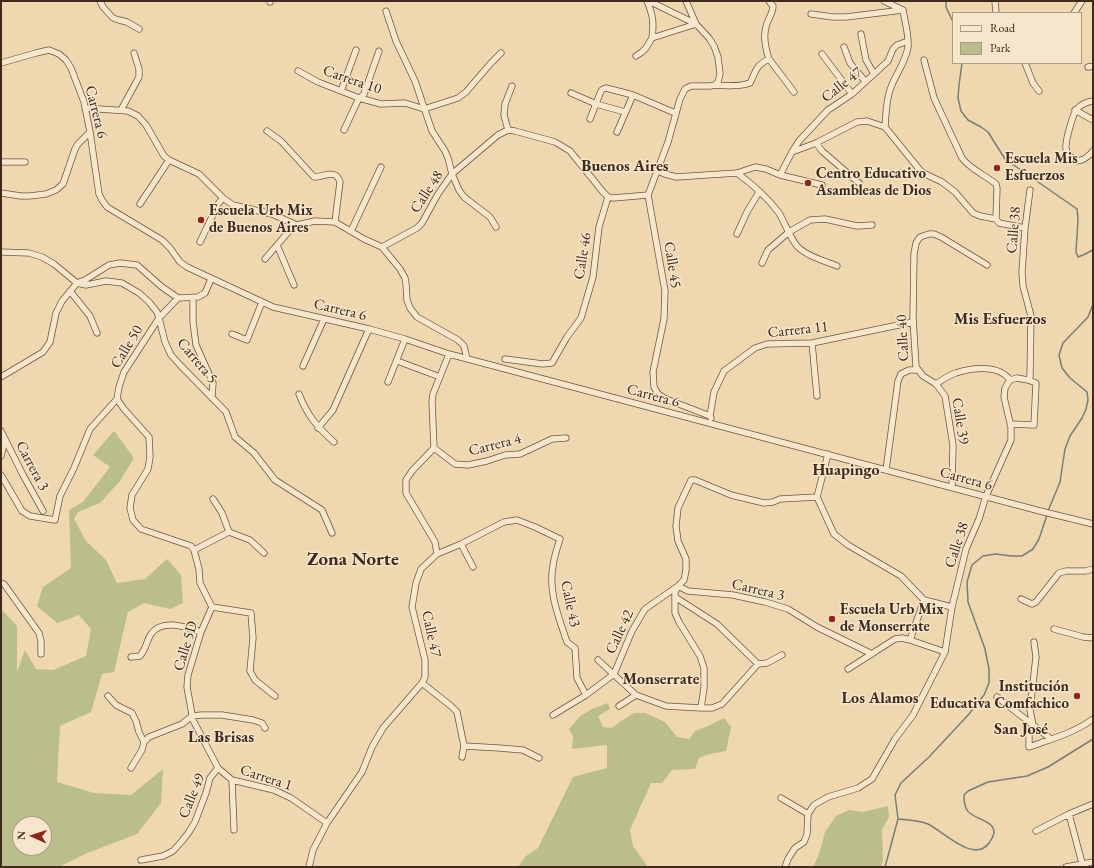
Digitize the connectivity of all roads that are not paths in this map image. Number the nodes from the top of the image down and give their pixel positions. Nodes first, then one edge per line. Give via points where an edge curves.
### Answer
1 (100, 1) edge
2 (648, 1) edge
3 (686, 1) edge
4 (769, 1) edge
5 (884, 1) edge
6 (995, 1) edge
7 (1082, 1) edge
8 (903, 10) junction
9 (386, 11) dead end
10 (996, 12) edge
11 (1075, 12) edge
12 (811, 14) dead end
13 (696, 24) junction
14 (139, 29) dead end
15 (861, 34) dead end
16 (652, 38) junction
17 (908, 41) junction
18 (844, 47) dead end
19 (356, 50) dead end
20 (379, 51) dead end
21 (134, 53) dead end
22 (501, 53) dead end
23 (822, 54) dead end
24 (636, 56) dead end
25 (769, 59) junction
26 (924, 60) dead end
27 (1, 63) edge
28 (1025, 64) edge
29 (298, 71) dead end
30 (874, 74) junction
31 (865, 81) junction
32 (715, 85) junction
33 (512, 86) dead end
34 (341, 91) junction
35 (1039, 91) dead end
36 (794, 92) dead end
37 (571, 93) dead end
38 (852, 94) junction
39 (633, 95) junction
40 (359, 98) junction
41 (1093, 101) edge
42 (596, 104) junction
43 (85, 108) junction
44 (424, 109) junction
45 (121, 110) junction
46 (1075, 110) junction
47 (625, 112) junction
48 (675, 113) junction
49 (590, 119) dead end
50 (1093, 120) edge
51 (885, 127) junction
52 (344, 130) dead end
53 (508, 130) junction
54 (267, 131) dead end
55 (90, 132) junction
56 (617, 132) dead end
57 (816, 143) junction
58 (1093, 151) edge
59 (792, 152) junction
60 (169, 160) junction
61 (1, 162) edge
62 (26, 162) dead end
63 (381, 167) dead end
64 (656, 170) junction
65 (737, 173) junction
66 (452, 174) junction
67 (780, 175) junction
68 (859, 182) dead end
69 (822, 185) dead end
70 (1030, 190) dead end
71 (759, 192) junction
72 (1, 193) edge
73 (648, 195) junction
74 (608, 197) junction
75 (224, 198) junction
76 (140, 204) dead end
77 (996, 219) junction
78 (335, 222) junction
79 (297, 225) junction
80 (872, 225) dead end
81 (496, 227) dead end
82 (1026, 228) junction
83 (351, 231) junction
84 (789, 232) junction
85 (737, 234) dead end
86 (200, 242) dead end
87 (277, 245) junction
88 (382, 247) junction
89 (1, 252) edge
90 (265, 259) dead end
91 (762, 263) dead end
92 (837, 266) dead end
93 (986, 266) dead end
94 (211, 279) junction
95 (77, 282) junction
96 (294, 285) dead end
97 (70, 291) junction
98 (178, 298) junction
99 (193, 298) junction
100 (262, 302) junction
101 (159, 318) junction
102 (324, 318) junction
103 (914, 322) junction
104 (369, 328) junction
105 (97, 333) dead end
106 (232, 334) dead end
107 (405, 339) junction
108 (812, 343) junction
109 (449, 354) junction
110 (467, 359) junction
111 (505, 359) dead end
112 (400, 362) dead end
113 (303, 366) dead end
114 (918, 370) junction
115 (1, 377) edge
116 (440, 377) junction
117 (1010, 380) junction
118 (1028, 380) junction
119 (388, 382) dead end
120 (936, 384) junction
121 (299, 394) dead end
122 (817, 396) dead end
123 (212, 398) junction
124 (117, 399) junction
125 (710, 416) junction
126 (715, 424) junction
127 (1010, 424) junction
128 (318, 428) junction
129 (1, 431) edge
130 (5, 438) junction
131 (566, 438) dead end
132 (334, 442) dead end
133 (434, 448) junction
134 (828, 454) junction
135 (1, 456) edge
136 (886, 470) junction
137 (1, 475) edge
138 (952, 487) junction
139 (986, 496) junction
140 (817, 498) junction
141 (213, 499) dead end
142 (43, 511) dead end
143 (1093, 524) edge
144 (229, 532) junction
145 (332, 533) dead end
146 (560, 539) joint
147 (461, 544) junction
148 (194, 550) junction
149 (264, 553) dead end
150 (437, 554) junction
151 (473, 567) dead end
152 (1093, 569) edge
153 (1, 584) edge
154 (678, 586) junction
155 (675, 597) junction
156 (1021, 599) dead end
157 (924, 600) junction
158 (212, 607) junction
159 (952, 607) junction
160 (1054, 629) dead end
161 (201, 632) junction
162 (1093, 638) edge
163 (910, 640) junction
164 (1034, 642) dead end
165 (945, 652) junction
166 (41, 654) dead end
167 (872, 654) junction
168 (782, 655) dead end
169 (131, 657) dead end
170 (598, 660) dead end
171 (758, 664) junction
172 (848, 669) dead end
173 (614, 674) junction
174 (422, 682) junction
175 (586, 695) junction
176 (636, 695) junction
177 (108, 696) dead end
178 (275, 696) dead end
179 (997, 697) dead end
180 (619, 706) dead end
181 (701, 708) junction
182 (553, 715) dead end
183 (192, 716) junction
184 (1093, 719) edge
185 (1033, 725) junction
186 (265, 728) dead end
187 (1051, 739) junction
188 (144, 742) junction
189 (464, 746) junction
190 (462, 757) dead end
191 (539, 758) dead end
192 (131, 768) dead end
193 (218, 768) junction
194 (232, 780) junction
195 (781, 798) dead end
196 (1093, 804) edge
197 (808, 814) junction
198 (1069, 814) junction
199 (327, 823) junction
200 (234, 830) dead end
201 (1036, 831) dead end
202 (142, 860) dead end
203 (1093, 862) edge
204 (1082, 866) edge
205 (309, 867) edge
206 (785, 867) edge
207 (1066, 867) edge

1 - 14 street via 113,18
2 - 13 street
2 - 16 street via 654,27
3 - 13 street
4 - 25 street via 773,6 765,28
5 - 8 street
6 - 10 street
7 - 11 street
8 - 12 street via 846,17
8 - 17 street
9 - 44 street
13 - 16 street
13 - 32 street via 709,38 718,57 720,74
15 - 30 street via 866,60
16 - 24 street via 646,48
17 - 30 street, Calle 47 via 897,45 888,61
17 - 51 street via 902,66 891,88
18 - 31 street via 850,63
19 - 34 street
20 - 40 street via 364,94
21 - 45 street via 139,78
22 - 44 street via 458,98
23 - 38 street
25 - 32 street via 756,68 750,83
25 - 36 street
26 - 77 street via 934,98 962,158 965,163 996,184
27 - 43 street, Carrera 6 via 49,50 59,54 71,68
28 - 35 street
29 - 34 street, Carrera 10
30 - 31 street, Calle 47
31 - 38 street, Calle 47
32 - 48 street, Calle 45 via 690,86 685,89
33 - 53 street via 504,116
34 - 40 street, Carrera 10
37 - 42 street
38 - 59 street, Calle 47 via 828,110
39 - 42 street via 605,88 601,91
39 - 47 street
39 - 48 street
40 - 44 street, Carrera 10 via 381,104 405,103
40 - 52 street
41 - 46 street via 1082,104
42 - 47 street
42 - 49 street
43 - 45 street
43 - 55 street, Carrera 6
44 - 66 street via 432,132 445,151
45 - 60 street via 138,116
46 - 50 street
46 - 58 street via 1066,141 1067,153 1072,159 1081,161
47 - 56 street
48 - 64 street, Calle 45 via 668,142
51 - 57 street via 867,121 857,122
51 - 77 street via 919,169 955,192 973,212
53 - 66 street, Calle 48 via 498,135
53 - 74 street via 554,142 570,151
54 - 78 street via 314,177 327,174 338,178 340,182
55 - 72 street via 75,149 63,184 56,190 30,196
55 - 94 street, Carrera 6 via 102,200 107,206 162,240 180,262
57 - 59 street
57 - 68 street
59 - 67 street, Calle 47
60 - 75 street via 199,174
60 - 76 street
61 - 62 street
63 - 83 street
64 - 65 street via 676,177
64 - 73 street, Calle 45
65 - 67 street via 755,167
65 - 71 street
66 - 81 street via 459,190 490,218
66 - 88 street, Calle 48 via 422,223
67 - 69 street
70 - 82 street, Calle 38
71 - 84 street via 779,214
71 - 85 street via 746,212
73 - 74 street
73 - 125 street, Calle 45 via 665,291 664,319 653,372 654,387 658,394 666,399
74 - 111 street, Calle 46 via 599,227 593,277 581,318 556,358 552,363 544,364
75 - 79 street via 232,205 272,214
75 - 86 street via 218,204
77 - 82 street via 999,223
78 - 79 street via 315,221
78 - 83 street
79 - 87 street
80 - 84 street via 858,226 824,219 810,220
82 - 118 street, Calle 38 via 1022,272 1031,316
83 - 88 street
84 - 91 street via 768,250
84 - 92 street via 797,246 808,254
87 - 90 street
87 - 96 street
88 - 110 street via 400,269 406,284 410,308 417,317 458,340 464,346
89 - 95 street via 29,253 42,257
93 - 103 street, Calle 40 via 941,237 934,234 920,237 914,254
94 - 99 street via 205,292
94 - 100 street, Carrera 6
95 - 97 street
95 - 98 street via 109,265 132,264 137,265
95 - 101 street, Carrera 5 via 86,285 106,281 122,283 139,293 157,312
97 - 105 street via 90,316
97 - 115 street via 56,313 50,342 42,352
98 - 99 street
98 - 101 street, Calle 50
99 - 123 street, Carrera 5 via 196,345 213,383
100 - 102 street, Carrera 6 via 273,307
100 - 106 street via 247,340
101 - 123 street, Carrera 5 via 171,355
101 - 124 street, Calle 50 via 124,372
102 - 104 street, Carrera 6
102 - 113 street
103 - 108 street, Carrera 11
103 - 114 street, Calle 40
104 - 107 street, Carrera 6
104 - 128 street via 333,410
107 - 109 street, Carrera 6
107 - 119 street
108 - 122 street
108 - 125 street, Carrera 11 via 767,344 755,348 724,371 714,392
109 - 110 street, Carrera 6
109 - 116 street
110 - 126 street, Carrera 6
112 - 116 street
114 - 120 street, Calle 39 via 922,376
114 - 136 street, Calle 40 via 909,370 901,374 898,381
116 - 133 street via 432,401
117 - 118 street
117 - 120 street via 1006,375 994,370 978,368 955,373
117 - 127 street, Calle 38 via 1005,388 1004,397
118 - 127 street via 1036,383 1034,425
120 - 138 street, Calle 39 via 945,396 953,445
121 - 128 street
123 - 145 street, Carrera 5 via 226,412 236,437 254,453 275,480 322,510
124 - 137 street, Calle 50 via 90,428 60,496 55,520 30,516 22,511
124 - 148 street via 148,437 148,469 132,494 130,508 133,520 141,529 191,546
125 - 126 street
126 - 134 street, Carrera 6
127 - 139 street, Calle 38 via 1011,440
128 - 132 street
129 - 130 street, Carrera 3
130 - 135 street
130 - 142 street, Carrera 3 via 22,475
131 - 133 street, Carrera 4 via 552,439 520,454 505,455 468,465 455,464
133 - 150 street via 406,480 406,493 435,542
134 - 136 street, Carrera 6
134 - 140 street
136 - 138 street, Carrera 6
138 - 139 street, Carrera 6
139 - 143 street, Carrera 6
139 - 159 street, Calle 38 via 966,549
140 - 154 street via 780,498 764,503 731,495 691,480 678,508 678,541 686,559 684,580
140 - 157 street via 834,534 901,576
141 - 144 street via 222,512
144 - 148 street
144 - 149 street via 250,540
146 - 147 street, Calle 47 via 517,520 504,522
146 - 175 street, Calle 43 via 553,566 553,598 567,642 575,648 577,678
147 - 150 street, Calle 47
147 - 151 street
148 - 158 street via 200,583
150 - 174 street, Calle 47 via 420,569 412,607 425,660 425,677
152 - 156 street via 1059,573 1036,602 1032,604
153 - 166 street via 4,584 39,633
154 - 155 street
154 - 167 street, Carrera 3 via 688,591 733,595 788,609 817,627
154 - 173 street, Calle 42 via 645,609 632,631
155 - 171 street via 717,624
155 - 181 street via 679,622 700,656 704,668
157 - 159 street
157 - 163 street
158 - 161 street, Calle 5D
158 - 178 street via 251,613 253,638 250,671 255,680
159 - 165 street, Calle 38
160 - 162 street
161 - 169 street via 181,626 162,626 150,635 140,656
161 - 183 street, Calle 5D via 188,675 187,687
163 - 165 street
163 - 167 street via 895,639
164 - 185 street via 1035,674 1030,710
165 - 197 street, Calle 38 via 913,715 895,739 872,779 858,788 828,797 814,805
167 - 172 street
168 - 171 street
170 - 173 street
171 - 181 street via 722,704 712,708
173 - 175 street, Calle 42
173 - 176 street
174 - 189 street via 457,712
174 - 199 street via 384,728 372,747 362,772
175 - 182 street, Calle 42
176 - 180 street
176 - 181 street via 666,706
177 - 188 street via 116,705 132,713
179 - 185 street
183 - 186 street via 222,715 253,720 262,723
183 - 188 street via 182,724 149,737
183 - 193 street, Calle 49
184 - 187 street via 1062,736
185 - 187 street
185 - 187 street via 1029,735 1029,747
188 - 192 street
189 - 190 street
189 - 191 street via 523,750
193 - 194 street, Carrera 1
193 - 202 street, Calle 49 via 210,778 195,822 182,841 173,851 163,856
194 - 199 street, Carrera 1 via 274,790 291,798
194 - 200 street
195 - 197 street
196 - 198 street
197 - 206 street via 804,842 795,848
198 - 201 street
198 - 204 street
199 - 205 street via 313,850
203 - 204 street
204 - 207 street

